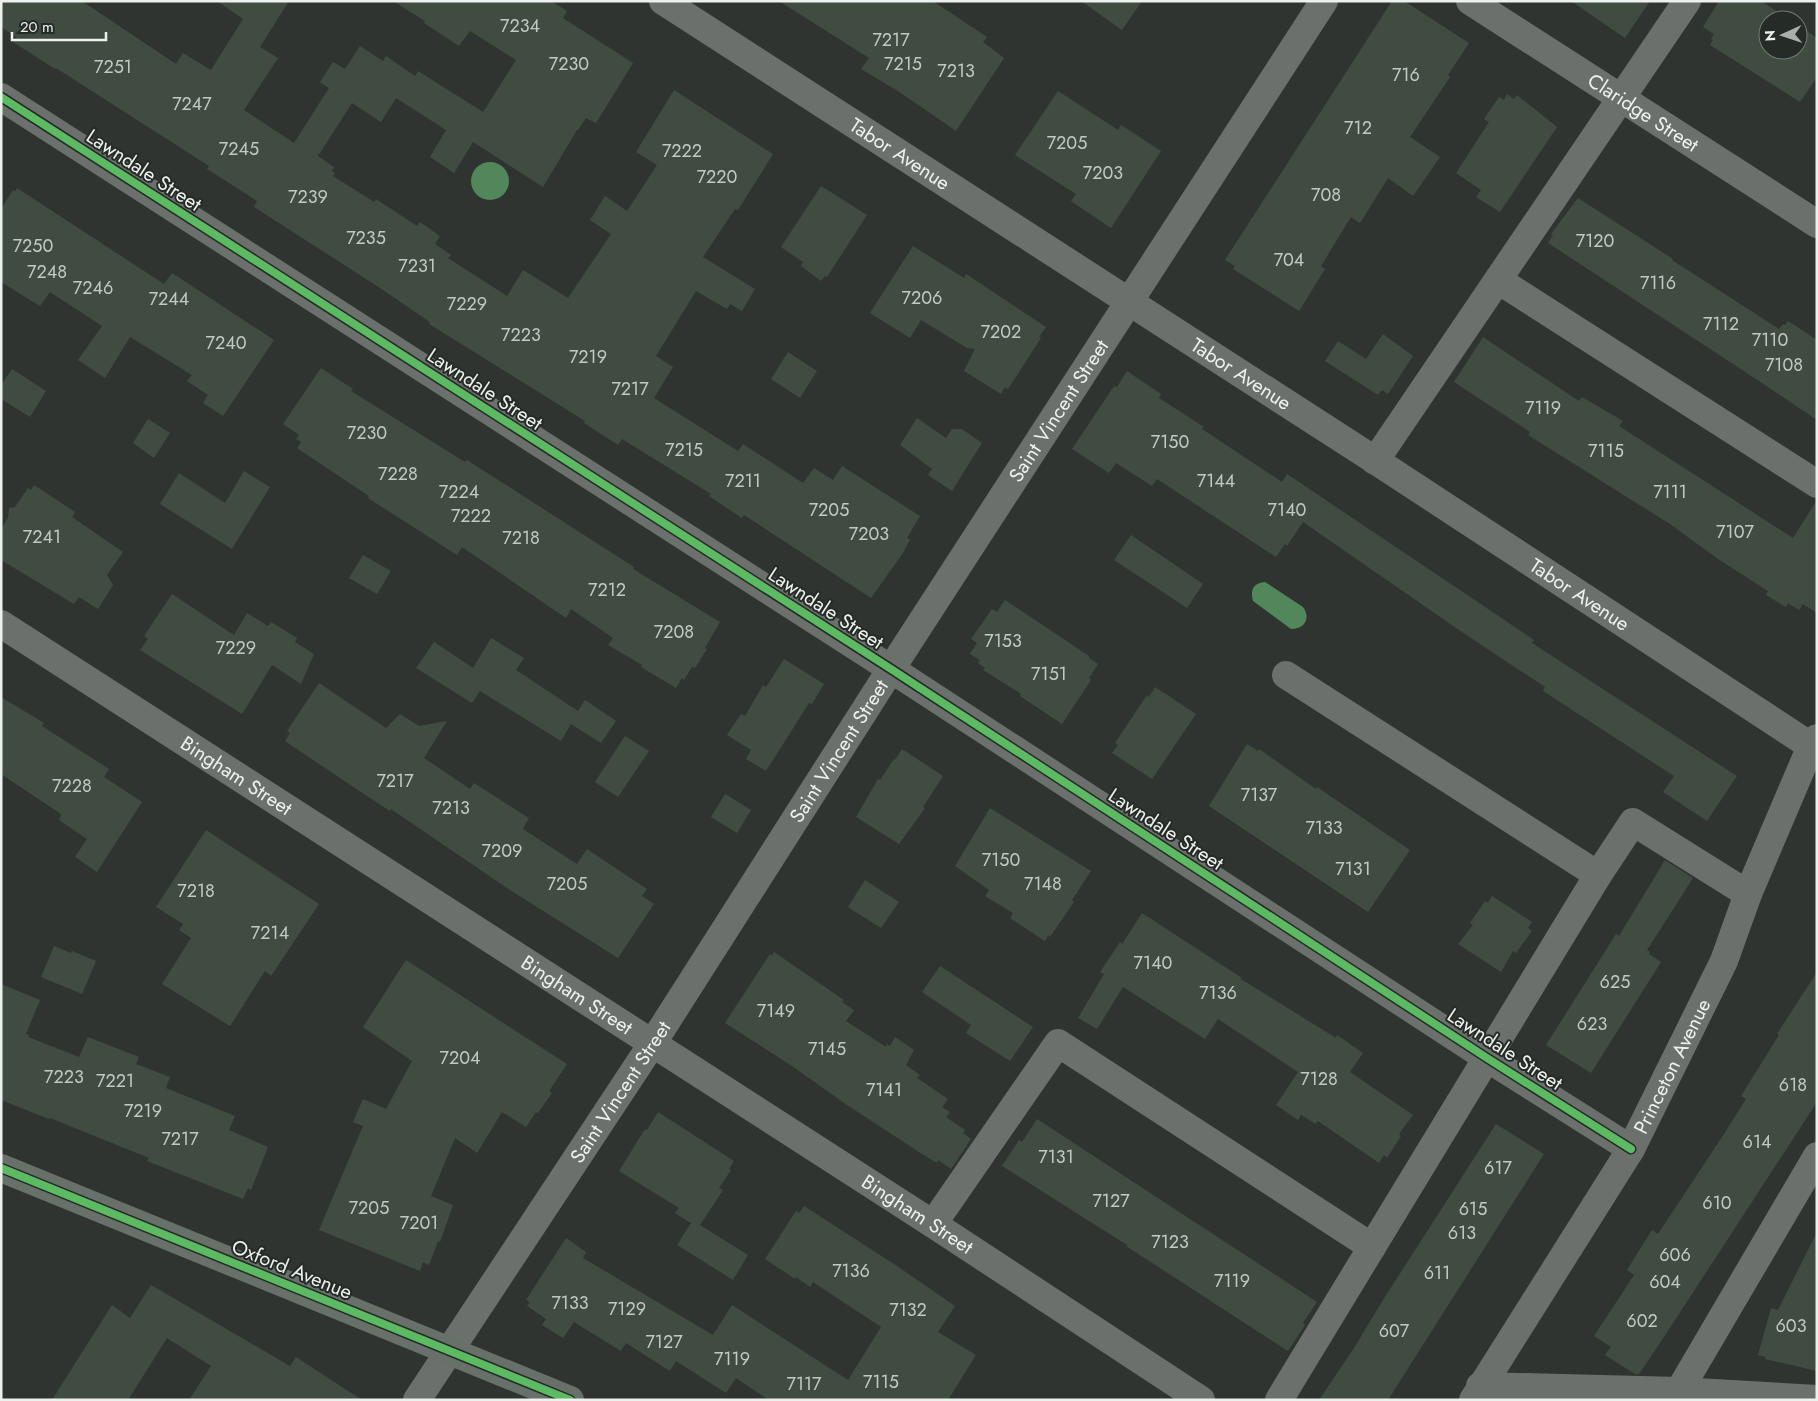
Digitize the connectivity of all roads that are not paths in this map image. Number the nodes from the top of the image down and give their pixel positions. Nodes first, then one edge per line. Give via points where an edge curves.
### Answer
1 (663, 1) edge
2 (1324, 1) edge
3 (1470, 1) edge
4 (1687, 1) edge
5 (1, 97) edge
6 (1621, 98) junction
7 (1817, 224) edge
8 (1498, 280) junction
9 (1128, 302) junction
10 (1375, 461) junction
11 (1817, 484) edge
12 (1, 624) edge
13 (891, 669) junction
14 (1286, 675) dead end
15 (1815, 744) edge
16 (1598, 875) junction
17 (1748, 894) junction
18 (652, 1044) junction
19 (1487, 1058) junction
20 (1631, 1149) junction
21 (1817, 1156) edge
22 (1, 1168) edge
23 (933, 1224) junction
24 (1372, 1247) junction
25 (450, 1350) junction
26 (1678, 1391) junction
27 (1476, 1393) edge
28 (417, 1400) edge
29 (570, 1400) edge
30 (1201, 1400) edge
31 (1279, 1400) edge
32 (1817, 1400) edge

1 - 9 street, Tabor Avenue
2 - 9 street, Saint Vincent Street
3 - 6 street, Claridge Street
4 - 6 street
5 - 13 street, Lawndale Street
6 - 7 street, Claridge Street
6 - 8 street
8 - 10 street
8 - 11 street
9 - 10 street, Tabor Avenue
9 - 13 street, Saint Vincent Street
10 - 15 street, Tabor Avenue
12 - 18 street, Bingham Street
13 - 18 street, Saint Vincent Street
13 - 19 street, Lawndale Street
14 - 16 street
15 - 17 street, Princeton Avenue
16 - 17 street via 1632,822
16 - 19 street
17 - 20 street, Princeton Avenue via 1724,961
18 - 23 street, Bingham Street
18 - 25 street, Saint Vincent Street
19 - 20 street, Lawndale Street
19 - 24 street
20 - 27 street, Princeton Avenue
21 - 26 street
22 - 25 main road, Oxford Avenue
23 - 24 street via 1058,1043
23 - 30 street, Bingham Street
24 - 31 street
25 - 28 street, Saint Vincent Street
25 - 29 main road, Oxford Avenue
26 - 27 street
26 - 32 street

